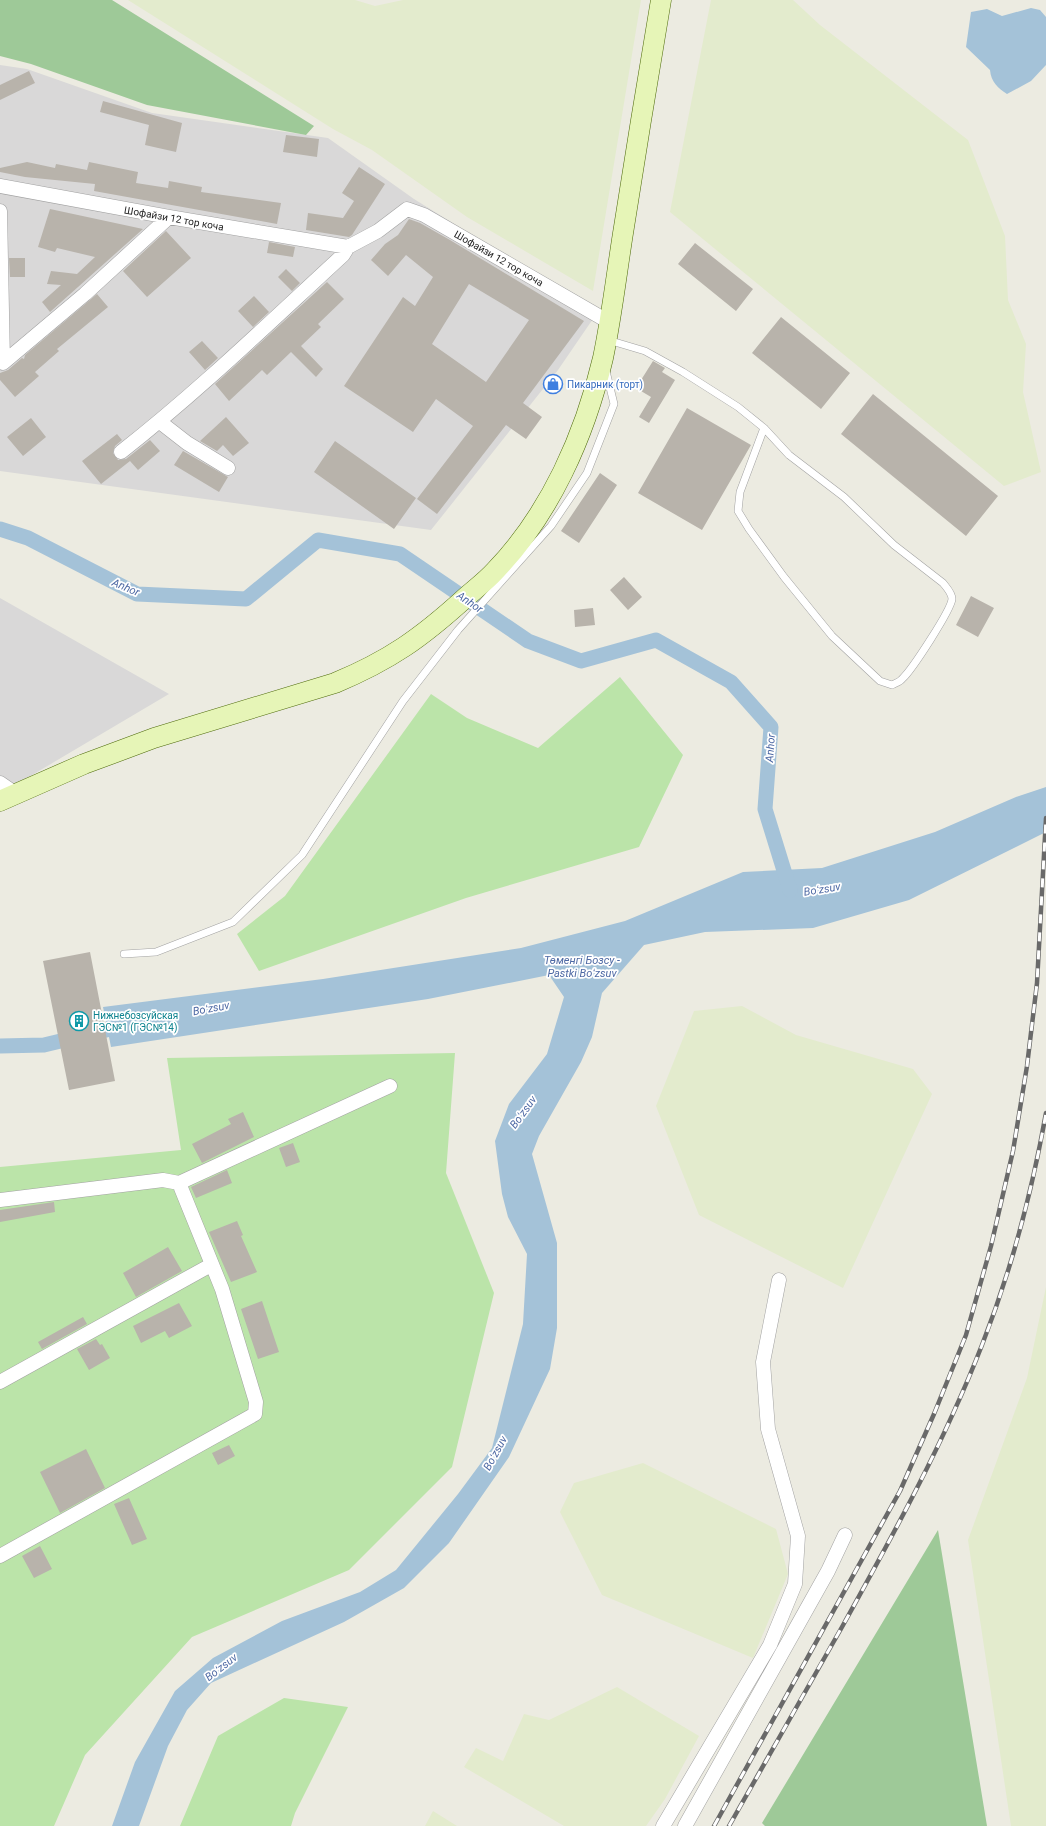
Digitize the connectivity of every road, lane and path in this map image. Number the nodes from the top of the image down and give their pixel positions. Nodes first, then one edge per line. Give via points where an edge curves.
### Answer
1 (661, 0) edge
2 (0, 186) edge
3 (0, 211) edge
4 (169, 217) junction
5 (348, 247) junction
6 (606, 340) junction
7 (160, 422) junction
8 (764, 428) junction
9 (121, 452) dead end
10 (228, 468) dead end
11 (449, 625) junction
12 (5, 793) edge
13 (124, 954) dead end
14 (390, 1086) dead end
15 (179, 1183) junction
16 (0, 1200) edge
17 (211, 1265) junction
18 (779, 1280) dead end
19 (0, 1382) edge
20 (845, 1535) dead end
21 (0, 1556) edge
22 (663, 1826) edge
23 (685, 1826) edge

1 - 6 main road
2 - 4 street, Шофайзи 12 тор коча
3 - 4 street via 3,363 85,294
4 - 5 street, Шофайзи 12 тор коча
5 - 6 street, Шофайзи 12 тор коча via 378,231 407,209 424,215
5 - 7 street, Шофайзи 12 тор коча via 343,255
6 - 8 lane via 645,351 738,407
6 - 11 main road via 584,418 570,456 552,493 500,574
7 - 9 street, Шофайзи 12 тор коча
7 - 10 street via 187,443
8 - 8 lane via 789,455 844,497 894,545 949,590 952,599 947,611 914,663 902,679 892,685 880,681 832,636 784,577 738,511 740,492
11 - 12 main road via 362,672 335,683 154,738
11 - 13 lane via 403,701 302,855 233,922 156,952
14 - 15 street
15 - 16 street via 163,1180
15 - 17 street
17 - 19 street
17 - 21 street via 222,1289 256,1402 255,1414
18 - 22 street via 763,1362 768,1429 798,1536 795,1584 770,1645
20 - 23 street via 828,1572

